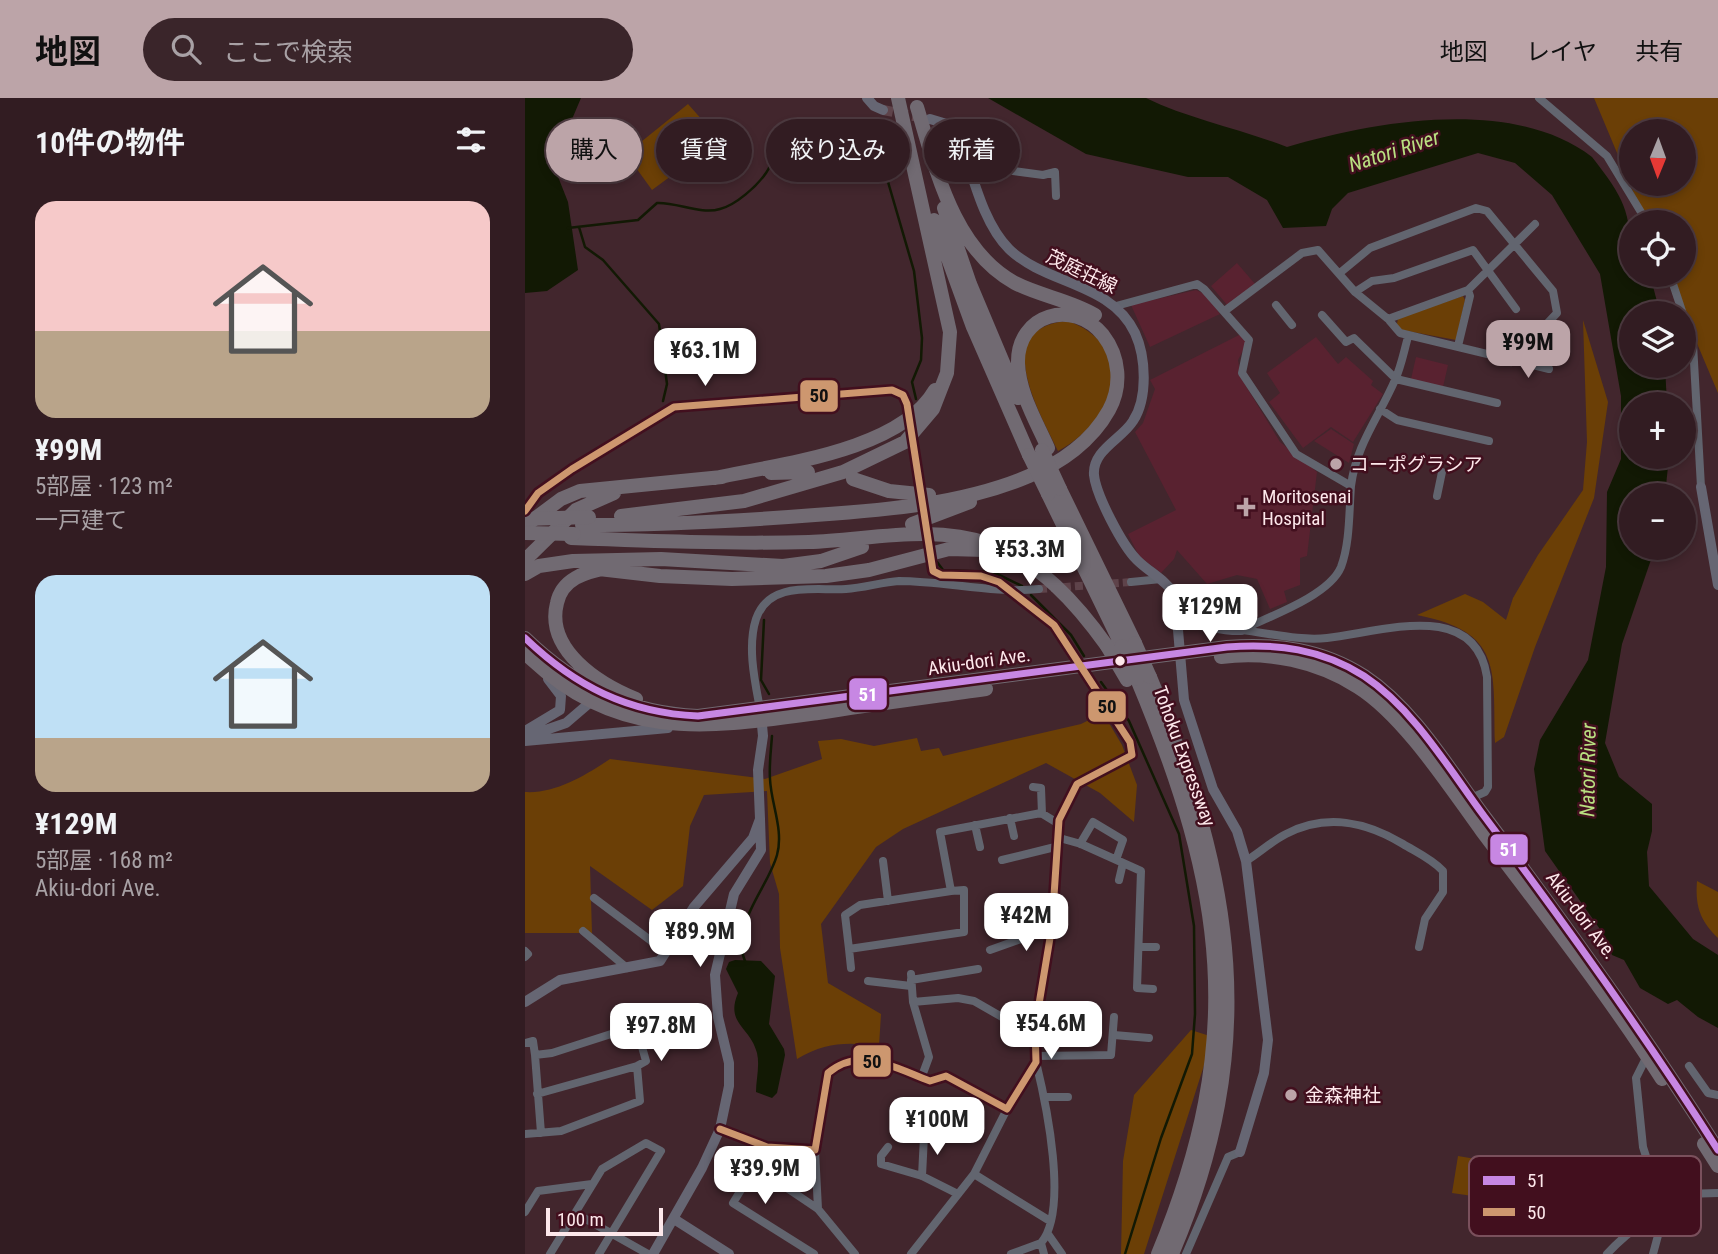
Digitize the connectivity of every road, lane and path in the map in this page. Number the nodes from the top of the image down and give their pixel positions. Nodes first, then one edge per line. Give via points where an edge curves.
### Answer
1 (867, 98) edge
2 (900, 98) edge
3 (1539, 98) edge
4 (916, 103) edge
5 (883, 110) tunnel mouth
6 (1020, 172) edge
7 (976, 182) edge
8 (1056, 196) dead end
9 (1640, 210) edge
10 (1535, 224) dead end
11 (1513, 243) junction
12 (1341, 272) junction
13 (1487, 273) junction
14 (939, 278) junction
15 (1673, 287) edge
16 (1468, 290) junction
17 (1355, 292) junction
18 (1276, 305) dead end
19 (1116, 306) junction
20 (1516, 309) dead end
21 (1226, 310) junction
22 (1322, 316) dead end
23 (1388, 318) junction
24 (1292, 325) dead end
25 (1408, 337) junction
26 (1458, 346) junction
27 (1511, 362) junction
28 (1549, 369) dead end
29 (1396, 379) junction
30 (1497, 403) dead end
31 (907, 404) dead end
32 (1380, 409) junction
33 (1489, 441) dead end
34 (914, 449) dead end
35 (1040, 451) junction
36 (916, 467) tunnel mouth
37 (808, 472) dead end
38 (1442, 472) dead end
39 (715, 478) junction
40 (853, 479) dead end
41 (1011, 482) junction
42 (662, 483) junction
43 (1351, 486) junction
44 (1701, 487) joint
45 (1058, 490) junction
46 (993, 495) junction
47 (1437, 496) dead end
48 (525, 505) edge
49 (525, 511) edge
50 (525, 519) edge
51 (912, 524) dead end
52 (525, 525) edge
53 (579, 529) junction
54 (525, 535) edge
55 (862, 547) dead end
56 (525, 560) edge
57 (733, 561) junction
58 (930, 561) dead end
59 (597, 565) junction
60 (616, 565) junction
61 (783, 566) junction
62 (639, 567) junction
63 (1036, 570) junction
64 (758, 571) junction
65 (525, 574) edge
66 (795, 576) junction
67 (732, 579) junction
68 (1161, 579) junction
69 (1131, 582) tunnel mouth
70 (1718, 585) edge
71 (1039, 589) tunnel mouth
72 (1013, 592) junction
73 (1178, 623) junction
74 (1241, 630) junction
75 (525, 638) edge
76 (1121, 645) junction
77 (525, 653) edge
78 (1179, 658) junction
79 (536, 664) junction
80 (1085, 671) junction
81 (1138, 679) junction
82 (605, 696) junction
83 (589, 700) junction
84 (730, 713) junction
85 (761, 715) junction
86 (698, 726) junction
87 (525, 736) edge
88 (1033, 788) dead end
89 (1471, 799) junction
90 (1042, 814) junction
91 (1010, 818) junction
92 (759, 819) junction
93 (1059, 824) junction
94 (975, 825) junction
95 (1014, 836) dead end
96 (1056, 837) junction
97 (1080, 844) junction
98 (980, 847) dead end
99 (1055, 847) junction
100 (1002, 860) dead end
101 (883, 861) dead end
102 (1120, 861) junction
103 (1246, 861) junction
104 (1119, 880) dead end
105 (951, 891) junction
106 (594, 898) dead end
107 (888, 901) junction
108 (1051, 928) junction
109 (583, 932) dead end
110 (1141, 947) junction
111 (1156, 947) dead end
112 (1419, 947) dead end
113 (849, 949) junction
114 (990, 950) dead end
115 (525, 951) edge
116 (666, 952) junction
117 (525, 957) edge
118 (627, 968) junction
119 (851, 968) dead end
120 (978, 969) dead end
121 (911, 980) junction
122 (868, 981) dead end
123 (1153, 989) dead end
124 (525, 1002) edge
125 (913, 1002) junction
126 (1114, 1017) dead end
127 (1114, 1035) junction
128 (1035, 1036) junction
129 (1149, 1038) dead end
130 (525, 1042) edge
131 (535, 1055) junction
132 (1647, 1056) junction
133 (1036, 1059) junction
134 (637, 1066) junction
135 (1689, 1066) dead end
136 (922, 1076) junction
137 (537, 1094) junction
138 (1718, 1096) edge
139 (1045, 1097) junction
140 (1068, 1097) dead end
141 (1007, 1109) junction
142 (720, 1129) junction
143 (541, 1133) junction
144 (525, 1134) edge
145 (924, 1136) dead end
146 (767, 1147) junction
147 (888, 1147) dead end
148 (815, 1150) junction
149 (1718, 1150) edge
150 (1240, 1152) joint
151 (1646, 1156) edge
152 (1718, 1166) edge
153 (756, 1167) junction
154 (974, 1174) junction
155 (922, 1176) junction
156 (592, 1184) junction
157 (958, 1194) junction
158 (818, 1209) junction
159 (525, 1212) edge
160 (575, 1213) junction
161 (674, 1219) junction
162 (1050, 1221) junction
163 (611, 1233) junction
164 (1048, 1234) junction
165 (1628, 1236) edge
166 (1658, 1236) edge
167 (1041, 1243) junction
168 (550, 1254) edge
169 (599, 1254) edge
170 (648, 1254) edge
171 (653, 1254) edge
172 (729, 1254) edge
173 (814, 1254) edge
174 (855, 1254) edge
175 (911, 1254) edge
176 (1011, 1254) edge
177 (1044, 1254) edge
178 (1062, 1254) edge
179 (1158, 1254) edge
180 (1172, 1254) edge
181 (1186, 1254) edge
182 (1607, 1254) edge
183 (1653, 1254) edge

1 - 5 street
2 - 14 highway
2 - 35 highway, Tohoku Expressway via 948,261 973,327
3 - 9 street via 1607,156
4 - 35 highway, Tohoku Expressway via 956,247
4 - 46 highway via 953,210 982,257 1013,282 1097,317 1113,333 1125,360 1123,401 1095,442 1047,475
6 - 8 street via 1055,172
7 - 19 street, 茂庭荘線 via 994,228 1010,249 1042,271
10 - 11 street
11 - 12 street via 1487,211 1476,208 1370,248
11 - 13 street
11 - 27 street via 1553,291 1557,313
12 - 17 street
12 - 21 street via 1318,250 1310,249
13 - 16 street
13 - 17 street via 1472,250 1394,278 1372,281
13 - 20 street
14 - 39 highway via 944,359 933,393 911,419 862,443
14 - 53 highway via 950,332 947,373 933,409 905,442 843,472 744,500
15 - 44 street via 1693,344
16 - 23 street
16 - 26 street
17 - 23 street
18 - 24 street
19 - 21 street via 1197,284
19 - 68 street, 茂庭荘線 via 1131,325 1140,348 1142,396 1134,419 1100,455 1094,473 1124,544
21 - 43 street via 1249,340 1242,373 1285,442 1308,463
22 - 29 street via 1346,342 1354,338
23 - 25 street
25 - 26 street
25 - 29 street
26 - 27 street
27 - 28 street
29 - 30 street
29 - 32 street
31 - 49 street via 903,395 892,390 674,407 572,469 538,493
32 - 33 street via 1397,420
32 - 43 street via 1360,444
34 - 36 street
35 - 41 highway via 1021,384 1019,351 1033,324 1049,315 1068,314 1087,321 1108,342 1116,361 1116,393 1101,423 1078,447
35 - 45 highway, Tohoku Expressway, bridge
37 - 39 highway
38 - 47 street
39 - 42 highway
40 - 41 highway via 916,495 953,494
41 - 53 highway via 949,499 878,509
42 - 52 highway via 580,491
42 - 56 highway via 585,504 562,520
43 - 74 street via 1343,557 1336,576 1309,597
44 - 70 street
45 - 76 highway, Tohoku Expressway
45 - 76 highway, Tohoku Expressway via 1104,567
46 - 51 highway
46 - 53 highway via 927,510 834,521 735,528
48 - 49 street
50 - 53 highway, bridge
52 - 53 highway
53 - 54 highway, bridge
53 - 63 highway via 733,543 946,535 1000,548
55 - 61 highway via 821,561
57 - 61 highway
57 - 62 highway
57 - 64 highway
58 - 72 street via 933,571 941,575 981,576
59 - 60 highway
59 - 62 highway
59 - 65 highway via 550,564
59 - 84 highway via 571,580 557,600 558,633 578,662 600,681 639,700 684,710
60 - 62 highway
60 - 64 highway
61 - 64 highway
62 - 67 highway
63 - 66 highway via 1000,554 960,548 855,573
63 - 76 highway
64 - 66 highway
64 - 67 highway
66 - 67 highway
68 - 69 street
68 - 73 street, 茂庭荘線 via 1175,596
71 - 72 street
72 - 80 street via 1054,625
72 - 85 street via 897,581 785,591 769,601 756,618 753,677
73 - 74 street via 1201,622 1224,631
73 - 78 street, 茂庭荘線
74 - 89 street via 1328,638 1417,624 1467,639 1485,663 1487,677 1488,787
75 - 82 highway, Akiu-dori Ave. via 562,672
76 - 81 highway, bridge
76 - 81 highway, Tohoku Expressway, bridge
77 - 79 highway, Akiu-dori Ave.
78 - 80 highway, Akiu-dori Ave.
78 - 89 highway, Akiu-dori Ave. via 1268,645 1339,662 1389,697
78 - 103 street, 茂庭荘線 via 1184,701 1198,748
78 - 132 highway, Akiu-dori Ave. via 1271,656 1302,661 1331,671 1375,699 1435,768
79 - 83 highway, Akiu-dori Ave.
79 - 87 street via 559,692 562,706
80 - 85 highway, Akiu-dori Ave.
80 - 93 street via 1130,742 1132,755 1077,784
81 - 179 highway, Tohoku Expressway via 1185,806 1211,915 1215,963 1215,1031 1199,1136
81 - 180 highway, Tohoku Expressway via 1184,760 1208,839 1223,914 1229,989 1225,1067 1215,1126
82 - 83 street
82 - 84 highway, Akiu-dori Ave. via 668,713
83 - 86 highway, Akiu-dori Ave. via 648,721
83 - 87 street via 558,728
84 - 85 highway, Akiu-dori Ave.
85 - 86 highway, Akiu-dori Ave.
85 - 92 street
86 - 87 street
88 - 90 street via 1041,788
89 - 149 highway, Akiu-dori Ave. via 1619,997
90 - 91 street
90 - 93 street
91 - 94 street
91 - 95 street
92 - 116 street via 743,852 694,907
92 - 142 street via 761,850 734,894 715,975 718,1017 729,1063
93 - 96 street
94 - 98 street
94 - 105 street via 940,832
96 - 97 street
96 - 99 street
97 - 102 street
97 - 102 street via 1093,822 1123,840
99 - 100 street
99 - 108 street
101 - 107 street
102 - 104 street
102 - 110 street via 1142,871
103 - 112 street via 1285,834 1313,824 1346,822 1373,827 1443,871 1443,892 1425,919
103 - 150 street, 茂庭荘線 via 1268,1041 1264,1073
105 - 107 street
105 - 113 street via 964,890 964,932
106 - 116 street
107 - 113 street via 860,905 845,915
108 - 114 street
108 - 128 street
109 - 118 street
110 - 111 street
110 - 123 street via 1137,988
113 - 119 street
115 - 117 street
116 - 118 street via 656,963
118 - 124 street via 560,979
120 - 121 street
121 - 122 street
121 - 125 street
125 - 128 street via 974,1001
125 - 136 street via 929,1057
126 - 127 street
127 - 129 street
127 - 133 street via 1111,1055
128 - 133 street
130 - 131 street via 533,1041
131 - 134 street via 636,1026 646,1060
131 - 137 street
132 - 151 street via 1636,1078
132 - 152 highway, Akiu-dori Ave.
133 - 139 street
133 - 141 street
134 - 137 street
134 - 143 street via 640,1101 561,1131
135 - 138 street via 1708,1093
136 - 141 street via 930,1081 946,1076
136 - 148 street via 859,1058 836,1067 828,1073
137 - 143 street
139 - 140 street
139 - 162 street via 1054,1158
141 - 154 street
142 - 146 street
142 - 161 street
143 - 144 street
145 - 155 street
146 - 148 street
146 - 153 street
147 - 155 street via 881,1164
148 - 158 street
150 - 181 street via 1228,1157
153 - 158 street
153 - 173 street via 733,1203
154 - 157 street
154 - 162 street
155 - 157 street
156 - 159 street via 538,1191
156 - 160 street
156 - 163 street via 603,1169 646,1143 661,1151
157 - 175 street
158 - 174 street
160 - 163 street
160 - 168 street
161 - 171 street
161 - 172 street
162 - 164 street
163 - 169 street
163 - 170 street
164 - 167 street
164 - 178 street
165 - 182 street
166 - 183 street
167 - 176 street
167 - 177 street

